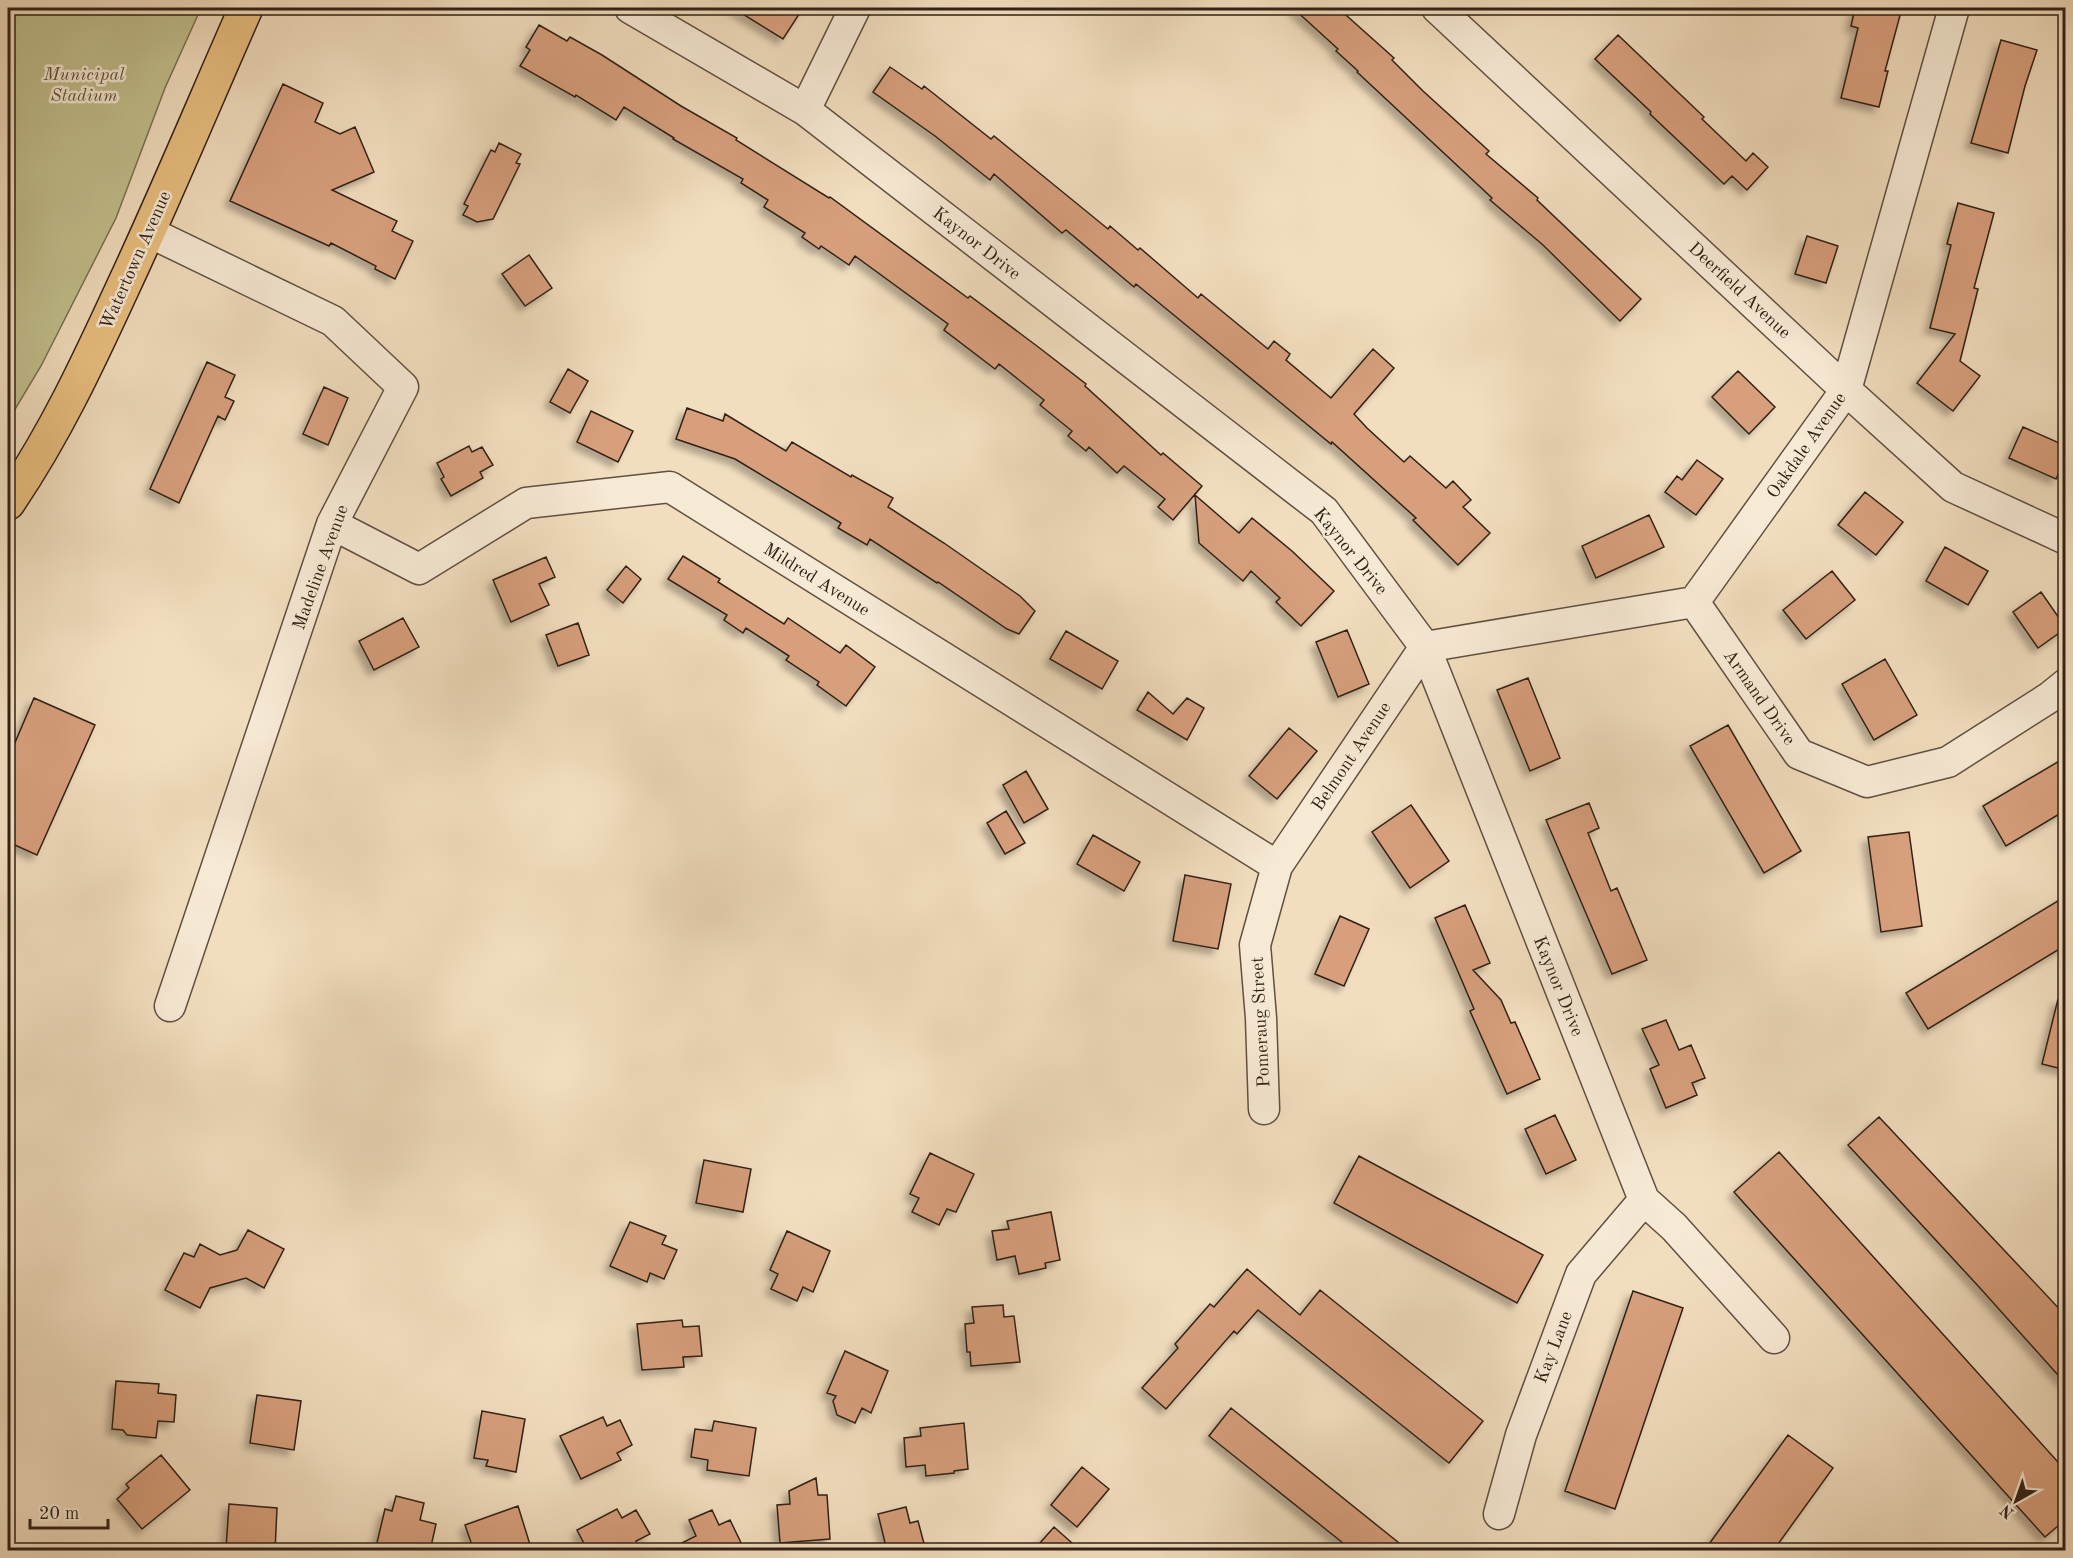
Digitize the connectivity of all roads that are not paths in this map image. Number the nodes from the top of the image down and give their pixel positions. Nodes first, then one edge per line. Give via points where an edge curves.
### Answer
1 (246, 8) edge
2 (630, 8) edge
3 (855, 8) edge
4 (1437, 8) edge
5 (1954, 8) edge
6 (805, 111) junction
7 (149, 232) junction
8 (1846, 390) junction
9 (8, 503) edge
10 (332, 524) junction
11 (2066, 539) edge
12 (1694, 602) junction
13 (1425, 646) junction
14 (2066, 684) edge
15 (1277, 866) junction
16 (170, 1006) dead end
17 (1264, 1109) dead end
18 (1644, 1200) junction
19 (1774, 1338) dead end
20 (1498, 1514) dead end

1 - 7 main road, Watertown Avenue
2 - 6 street, Kaynor Drive
3 - 6 street
4 - 8 street, Deerfield Avenue
5 - 8 street, Oakdale Avenue
6 - 13 street, Kaynor Drive via 1324,511
7 - 9 main road, Watertown Avenue via 82,377
7 - 10 street, Madeline Avenue via 333,321 403,387
8 - 11 street, Deerfield Avenue via 1953,487
8 - 12 street, Oakdale Avenue
10 - 15 street, Mildred Avenue via 419,569 526,503 670,487
10 - 16 street, Madeline Avenue
12 - 13 street
12 - 14 street, Armand Drive via 1799,754 1867,782 1948,762
13 - 15 street, Belmont Avenue
13 - 18 street, Kaynor Drive
15 - 17 street, Pomeraug Street via 1256,945
18 - 19 street, Kaynor Drive via 1674,1227
18 - 20 street, Kay Lane via 1581,1274 1521,1435

